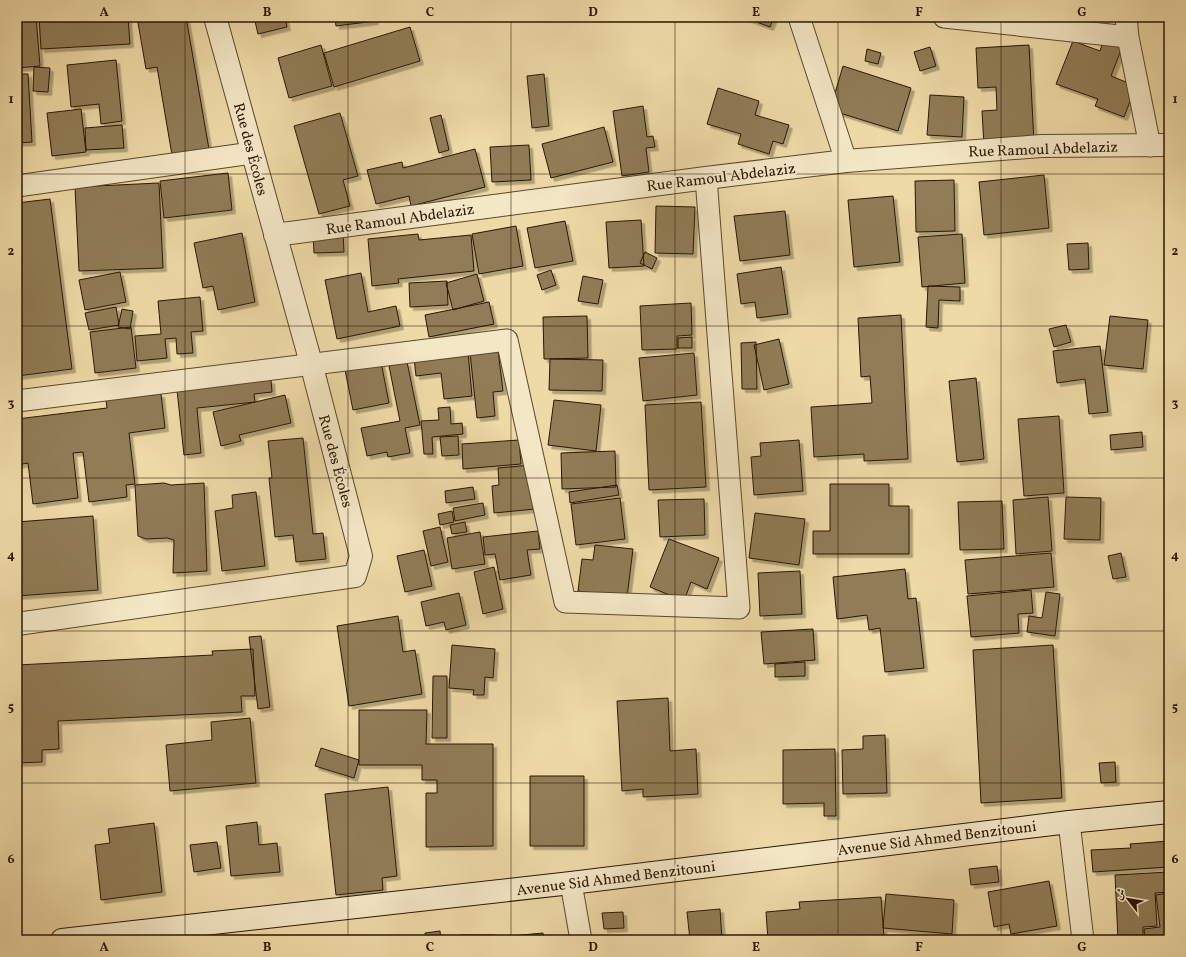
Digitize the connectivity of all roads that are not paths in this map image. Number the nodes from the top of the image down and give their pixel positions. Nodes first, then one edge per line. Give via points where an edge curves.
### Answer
1 (215, 17) edge
2 (799, 17) edge
3 (944, 17) edge
4 (1127, 27) edge
5 (1159, 145) edge
6 (252, 153) junction
7 (846, 162) junction
8 (706, 178) junction
9 (17, 186) edge
10 (275, 235) junction
11 (311, 363) junction
12 (17, 401) edge
13 (17, 624) edge
14 (1169, 812) edge
15 (1069, 822) junction
16 (571, 884) junction
17 (62, 940) edge
18 (581, 940) edge
19 (1083, 940) edge

1 - 6 street, Rue des Écoles
2 - 7 street
3 - 4 street
4 - 5 street
5 - 7 street, Rue Ramoul Abdelaziz via 1041,146
6 - 9 street
6 - 10 street, Rue des Écoles
7 - 8 street, Rue Ramoul Abdelaziz
8 - 10 street, Rue Ramoul Abdelaziz
8 - 11 street via 739,608 565,602 507,340
10 - 11 street, Rue des Écoles
11 - 12 street
11 - 13 street, Rue des Écoles via 361,556 355,576
14 - 15 street, Avenue Sid Ahmed Benzitouni
15 - 16 street, Avenue Sid Ahmed Benzitouni
15 - 19 street
16 - 17 street, Avenue Sid Ahmed Benzitouni
16 - 18 street

